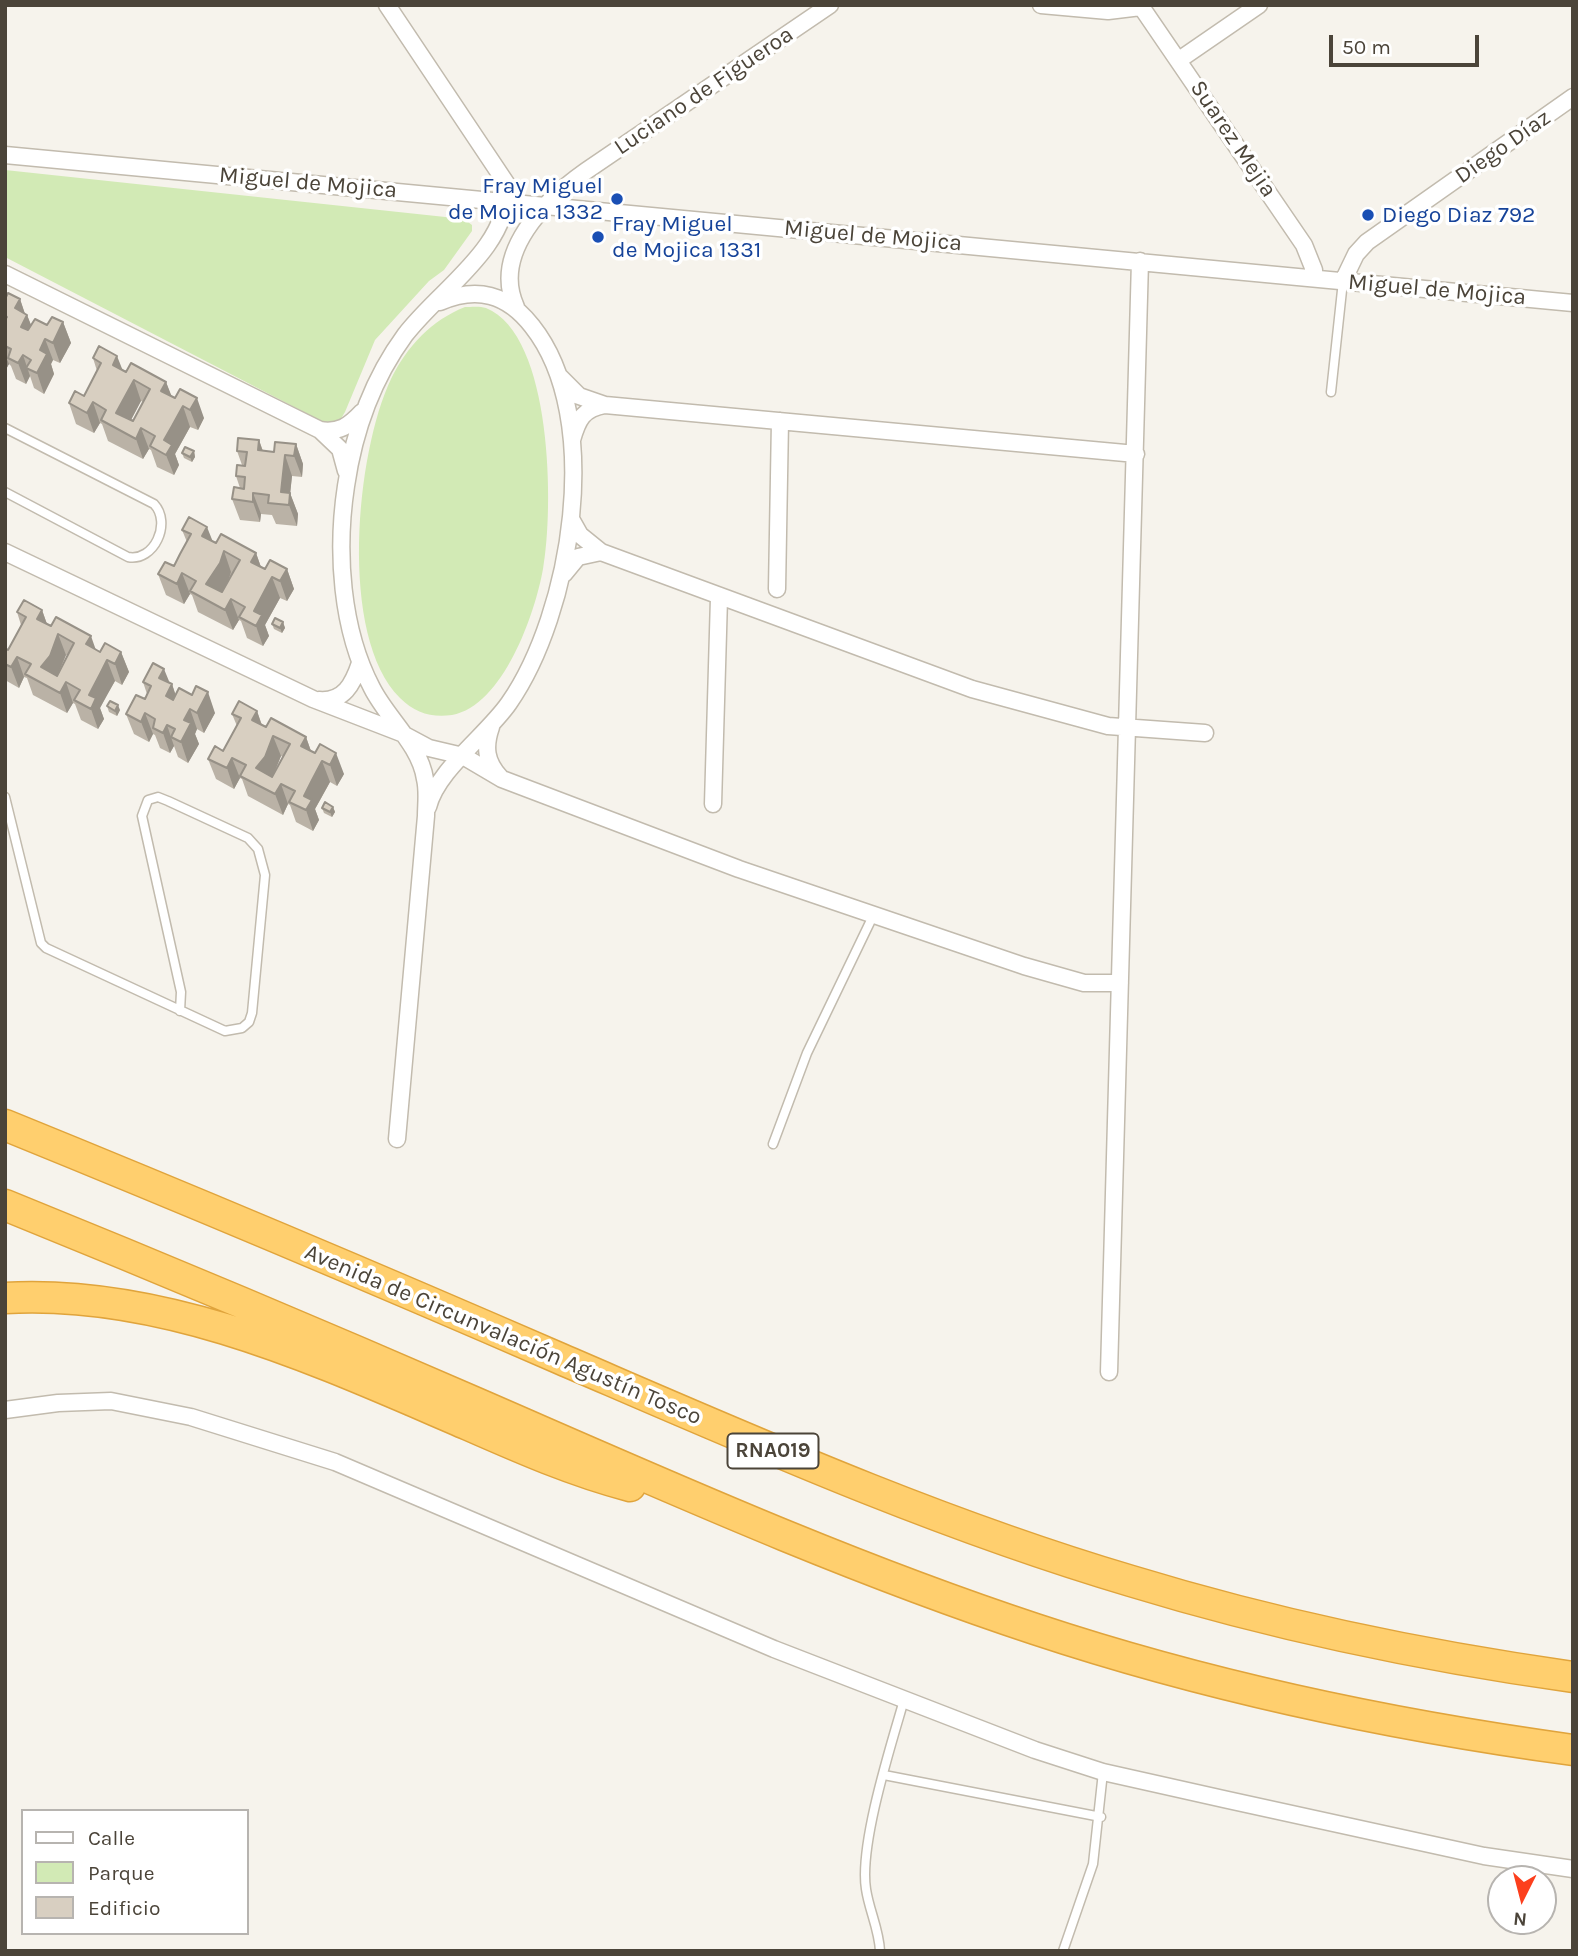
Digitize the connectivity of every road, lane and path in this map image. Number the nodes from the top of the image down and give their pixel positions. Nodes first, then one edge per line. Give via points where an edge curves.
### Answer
1 (830, 5) edge
2 (1041, 5) edge
3 (1259, 5) edge
4 (1140, 6) edge
5 (391, 7) edge
6 (1179, 60) junction
7 (1573, 97) edge
8 (5, 155) edge
9 (508, 202) junction
10 (548, 205) junction
11 (1140, 261) junction
12 (5, 274) edge
13 (1313, 278) junction
14 (1343, 281) junction
15 (1573, 303) edge
16 (433, 304) junction
17 (516, 307) junction
18 (556, 373) junction
19 (1331, 392) dead end
20 (605, 405) junction
21 (363, 410) junction
22 (780, 421) junction
23 (5, 428) edge
24 (320, 430) junction
25 (571, 447) junction
26 (1136, 454) junction
27 (347, 478) junction
28 (5, 492) edge
29 (571, 519) junction
30 (5, 552) edge
31 (601, 552) junction
32 (562, 577) junction
33 (777, 589) dead end
34 (719, 598) junction
35 (360, 663) junction
36 (313, 699) junction
37 (491, 725) junction
38 (1129, 729) junction
39 (401, 733) junction
40 (1205, 733) dead end
41 (463, 756) junction
42 (502, 779) junction
43 (5, 797) edge
44 (713, 804) dead end
45 (426, 816) junction
46 (873, 916) junction
47 (1120, 983) junction
48 (180, 1011) junction
49 (5, 1125) edge
50 (397, 1139) dead end
51 (773, 1144) dead end
52 (5, 1205) edge
53 (5, 1298) edge
54 (1109, 1372) dead end
55 (5, 1410) edge
56 (720, 1508) junction
57 (1573, 1677) edge
58 (904, 1700) junction
59 (1573, 1750) edge
60 (1103, 1772) junction
61 (884, 1775) junction
62 (1101, 1817) junction
63 (1573, 1869) edge
64 (880, 1951) edge
65 (1063, 1951) edge

1 - 10 street, Luciano de Figueroa via 586,171
2 - 4 street via 1108,11
3 - 6 street
4 - 6 street, Suarez Mejia
5 - 9 street via 502,174
6 - 13 street, Suarez Mejia via 1304,245
7 - 14 street, Diego Díaz via 1367,242
8 - 9 street, Miguel de Mojica
9 - 10 street, Miguel de Mojica
9 - 16 street via 490,239
10 - 11 street, Miguel de Mojica
10 - 17 street, Luciano de Figueroa via 513,254 508,284
11 - 13 street, Miguel de Mojica
11 - 26 street
12 - 24 street
13 - 14 street, Miguel de Mojica
14 - 15 street, Miguel de Mojica
14 - 19 lane
16 - 17 street via 478,293 495,295
16 - 21 street via 406,334
17 - 18 street via 534,328
18 - 20 street via 579,396
18 - 25 street
20 - 22 street
20 - 25 street via 582,415
21 - 24 street via 339,430
21 - 27 street
22 - 26 street
22 - 33 street
23 - 28 lane via 154,504 162,514 162,526 149,553 134,558
24 - 27 street via 340,449
25 - 29 street
26 - 38 street
27 - 35 street via 343,573
29 - 31 street via 580,535
29 - 32 street
30 - 36 street
31 - 32 street via 589,552 572,561
31 - 34 street
32 - 37 street via 543,642
34 - 38 street via 972,689
34 - 44 street
35 - 36 street via 349,690 338,698
35 - 39 street
36 - 39 street
37 - 41 street
37 - 42 street via 487,755
38 - 40 street
38 - 47 street
39 - 41 street via 429,748
39 - 45 street via 425,778
41 - 42 street
41 - 45 street via 433,792
42 - 46 street
43 - 48 lane via 41,943
45 - 50 street
46 - 47 street via 1067,979
46 - 51 lane via 807,1053
47 - 54 street
48 - 48 lane via 181,992 142,816 148,800 158,797 248,838 258,849 265,875 249,1022 225,1031
49 - 57 highway, Avenida de Circunvalación Agustín Tosco / RNA019 via 758,1445 992,1536 1129,1581 1265,1618 1408,1649
52 - 56 highway
53 - 56 highway via 106,1301 220,1328 366,1382 579,1473
55 - 58 street via 111,1401 191,1418 335,1462 761,1644
56 - 59 highway via 963,1604 1161,1667 1372,1717
58 - 60 street
58 - 61 lane
60 - 62 lane
60 - 63 street via 1484,1856
61 - 62 lane
61 - 64 lane via 865,1861 866,1889 876,1917
62 - 65 lane via 1093,1864

